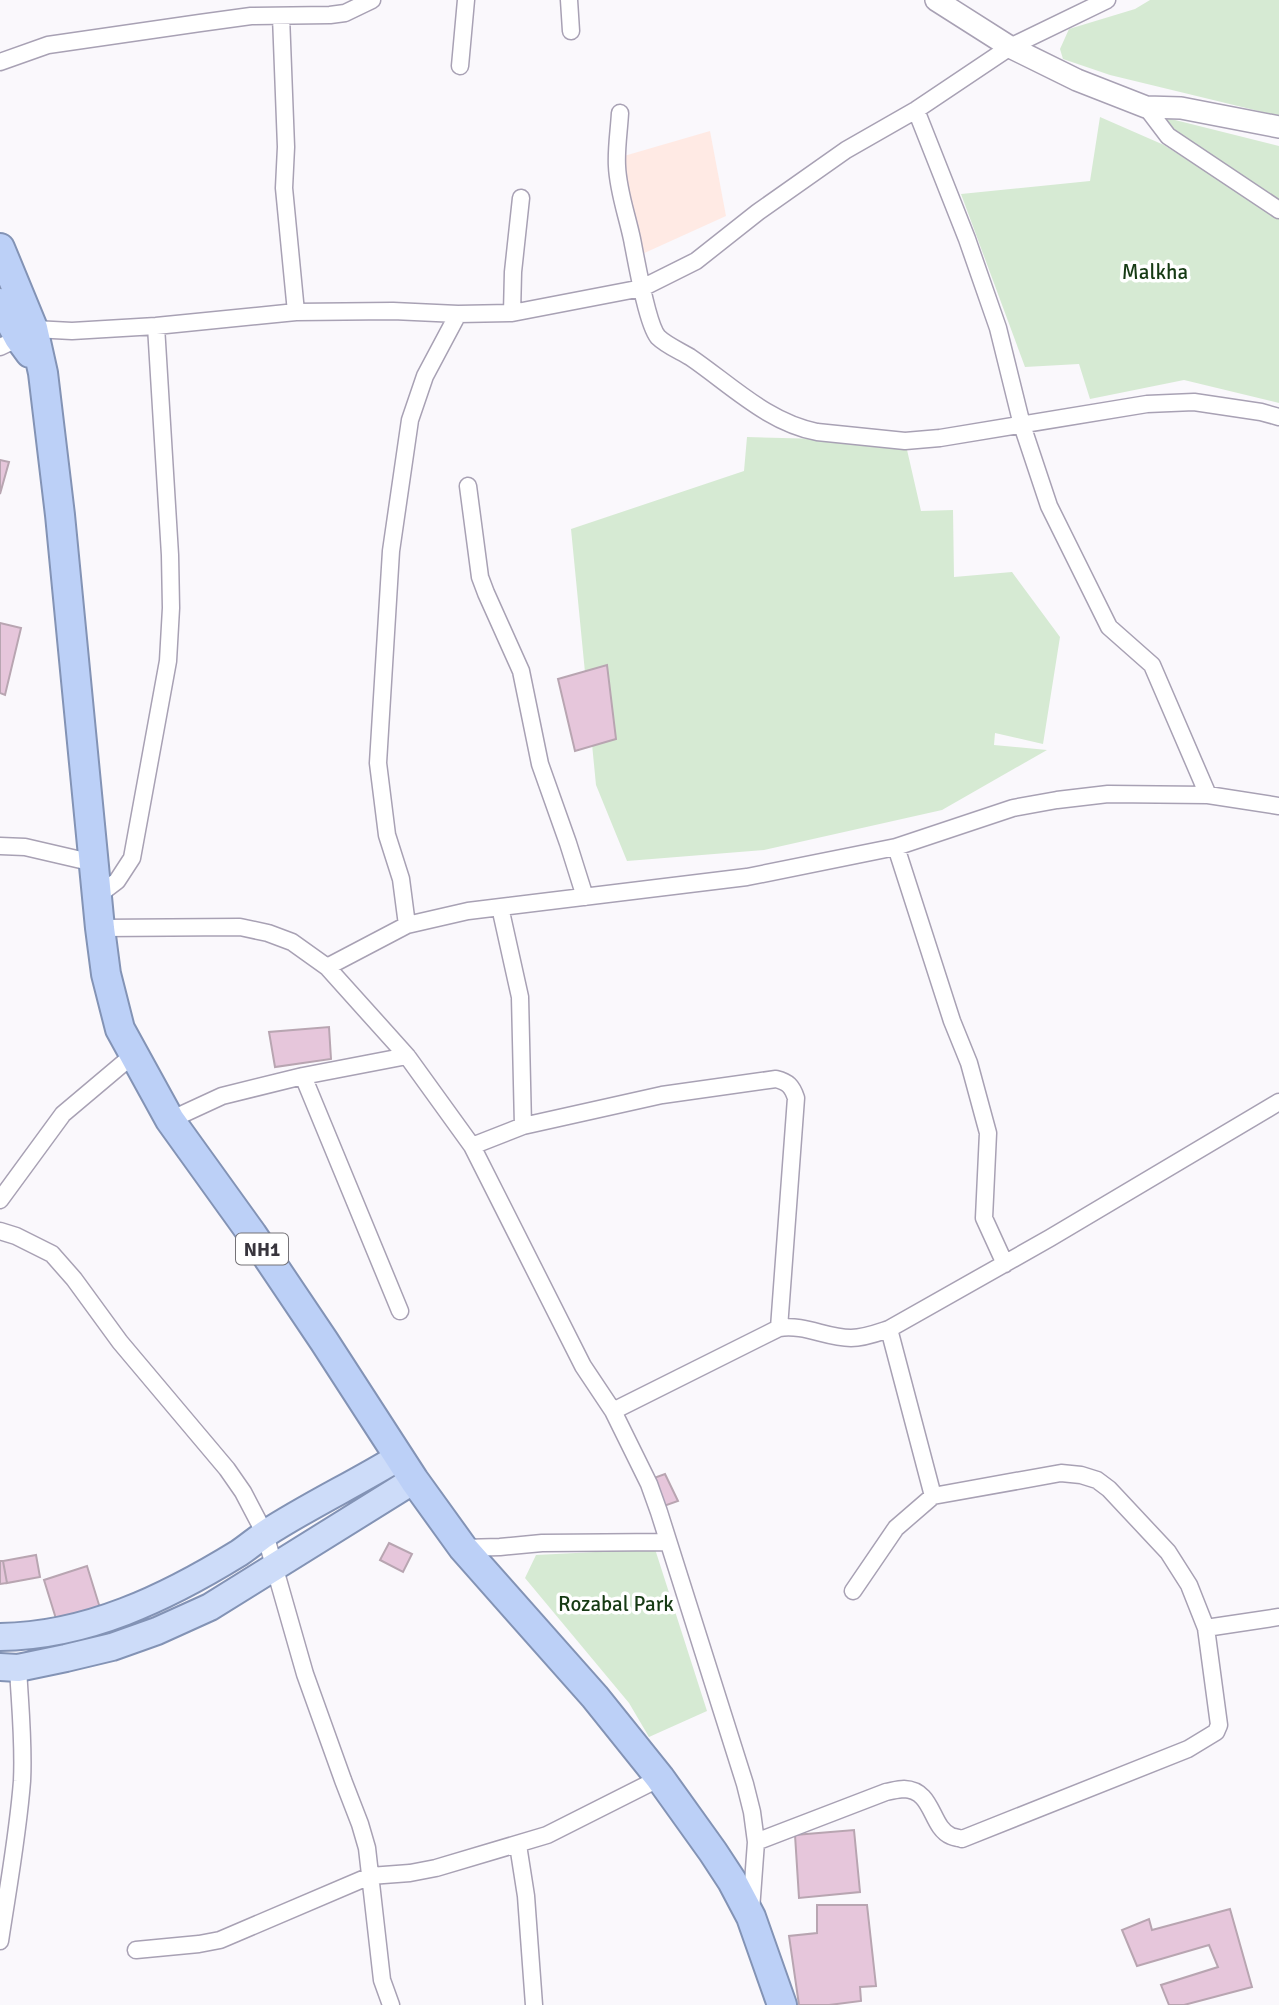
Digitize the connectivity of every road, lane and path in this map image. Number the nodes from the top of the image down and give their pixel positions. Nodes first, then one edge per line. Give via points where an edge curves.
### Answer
1 (372, 0) edge
2 (466, 0) edge
3 (569, 0) edge
4 (936, 0) edge
5 (1107, 0) edge
6 (300, 7) edge
7 (281, 16) junction
8 (571, 31) dead end
9 (1010, 47) junction
10 (0, 62) edge
11 (460, 66) dead end
12 (1146, 107) junction
13 (916, 110) junction
14 (620, 113) dead end
15 (1279, 127) edge
16 (521, 198) dead end
17 (1279, 210) edge
18 (0, 248) edge
19 (642, 288) junction
20 (0, 303) edge
21 (296, 312) junction
22 (512, 313) junction
23 (458, 314) junction
24 (156, 326) junction
25 (17, 338) edge
26 (1279, 417) edge
27 (1022, 425) junction
28 (468, 485) dead end
29 (1208, 795) junction
30 (1279, 806) edge
31 (0, 846) edge
32 (896, 846) junction
33 (94, 863) junction
34 (96, 897) junction
35 (585, 897) junction
36 (500, 907) junction
37 (407, 925) junction
38 (100, 928) junction
39 (327, 967) junction
40 (133, 1055) junction
41 (407, 1056) junction
42 (303, 1076) junction
43 (1279, 1102) edge
44 (170, 1120) junction
45 (523, 1126) junction
46 (472, 1146) junction
47 (0, 1200) edge
48 (0, 1231) edge
49 (1005, 1264) junction
50 (400, 1311) dead end
51 (779, 1328) junction
52 (889, 1329) junction
53 (613, 1411) junction
54 (406, 1469) junction
55 (933, 1496) junction
56 (265, 1534) junction
57 (668, 1542) junction
58 (463, 1548) junction
59 (274, 1565) junction
60 (852, 1591) dead end
61 (1279, 1617) edge
62 (1206, 1628) junction
63 (0, 1637) edge
64 (9, 1668) edge
65 (660, 1778) junction
66 (756, 1842) junction
67 (518, 1845) junction
68 (370, 1876) junction
69 (751, 1917) junction
70 (0, 1941) edge
71 (136, 1950) dead end
72 (391, 2005) edge
73 (534, 2005) edge
74 (782, 2005) edge

1 - 6 street via 330,15
2 - 11 street
3 - 8 street
4 - 9 street
5 - 9 street
6 - 7 street
7 - 10 street via 225,19 48,45
7 - 21 street via 284,188
9 - 12 street
9 - 13 street
12 - 15 street via 1181,107
12 - 17 street via 1168,135
13 - 19 street via 846,150 696,261
13 - 27 street via 998,328
14 - 19 street via 617,166
16 - 22 street
18 - 25 highway, NH1
19 - 22 street
19 - 27 street via 658,337 760,408 803,429 905,441
20 - 25 highway, NH1
21 - 23 street
21 - 24 street
22 - 23 street
23 - 37 street via 425,376 410,420 391,551 377,763
24 - 25 street
24 - 34 street via 170,555 168,661 132,858 117,881
25 - 33 highway, NH1 via 43,373
26 - 27 street via 1195,401 1147,404
27 - 29 street via 1049,506 1108,626 1152,665
28 - 35 street via 480,577 520,671 540,764
29 - 30 street
29 - 32 street via 1108,794 1057,800 1013,808
31 - 33 street
32 - 35 street via 747,877
32 - 49 street via 970,1063 988,1133 984,1218
33 - 34 highway, NH1
34 - 38 highway, NH1
35 - 36 street
36 - 37 street
36 - 45 street via 520,997
37 - 39 street
38 - 39 street via 240,928 292,942
38 - 40 highway, NH1 via 113,1006
39 - 41 street
40 - 44 highway, NH1
40 - 47 street via 64,1114
41 - 42 street
41 - 46 street
42 - 44 street via 222,1096
42 - 50 street
43 - 49 street
44 - 54 highway, NH1 via 252,1234
45 - 46 street
45 - 51 street via 662,1095 776,1079 789,1084 796,1098
46 - 53 street via 583,1366
48 - 56 street via 52,1254 74,1279 120,1342 227,1469
49 - 52 street
51 - 52 street via 800,1326 850,1338
51 - 53 street
52 - 55 street
53 - 57 street via 649,1484
54 - 56 main road
54 - 58 highway, NH1
54 - 59 main road
55 - 60 street via 896,1528
55 - 62 street via 1061,1473 1097,1480 1168,1552 1189,1585
56 - 59 street
56 - 63 main road via 201,1575 116,1616 78,1627
57 - 58 street
57 - 66 street via 745,1784
58 - 65 highway, NH1
59 - 64 main road via 210,1606 157,1631 112,1647
59 - 68 street via 305,1674 360,1824
61 - 62 street
62 - 66 street via 1219,1725 1216,1732 1188,1749 962,1839 943,1831 925,1800 904,1789
64 - 70 street via 23,1748 22,1781
65 - 67 street
65 - 69 highway, NH1 via 732,1881
66 - 69 street
67 - 68 street via 436,1868
67 - 73 street
68 - 71 street via 220,1940
68 - 72 street via 383,1980
69 - 74 highway, NH1

